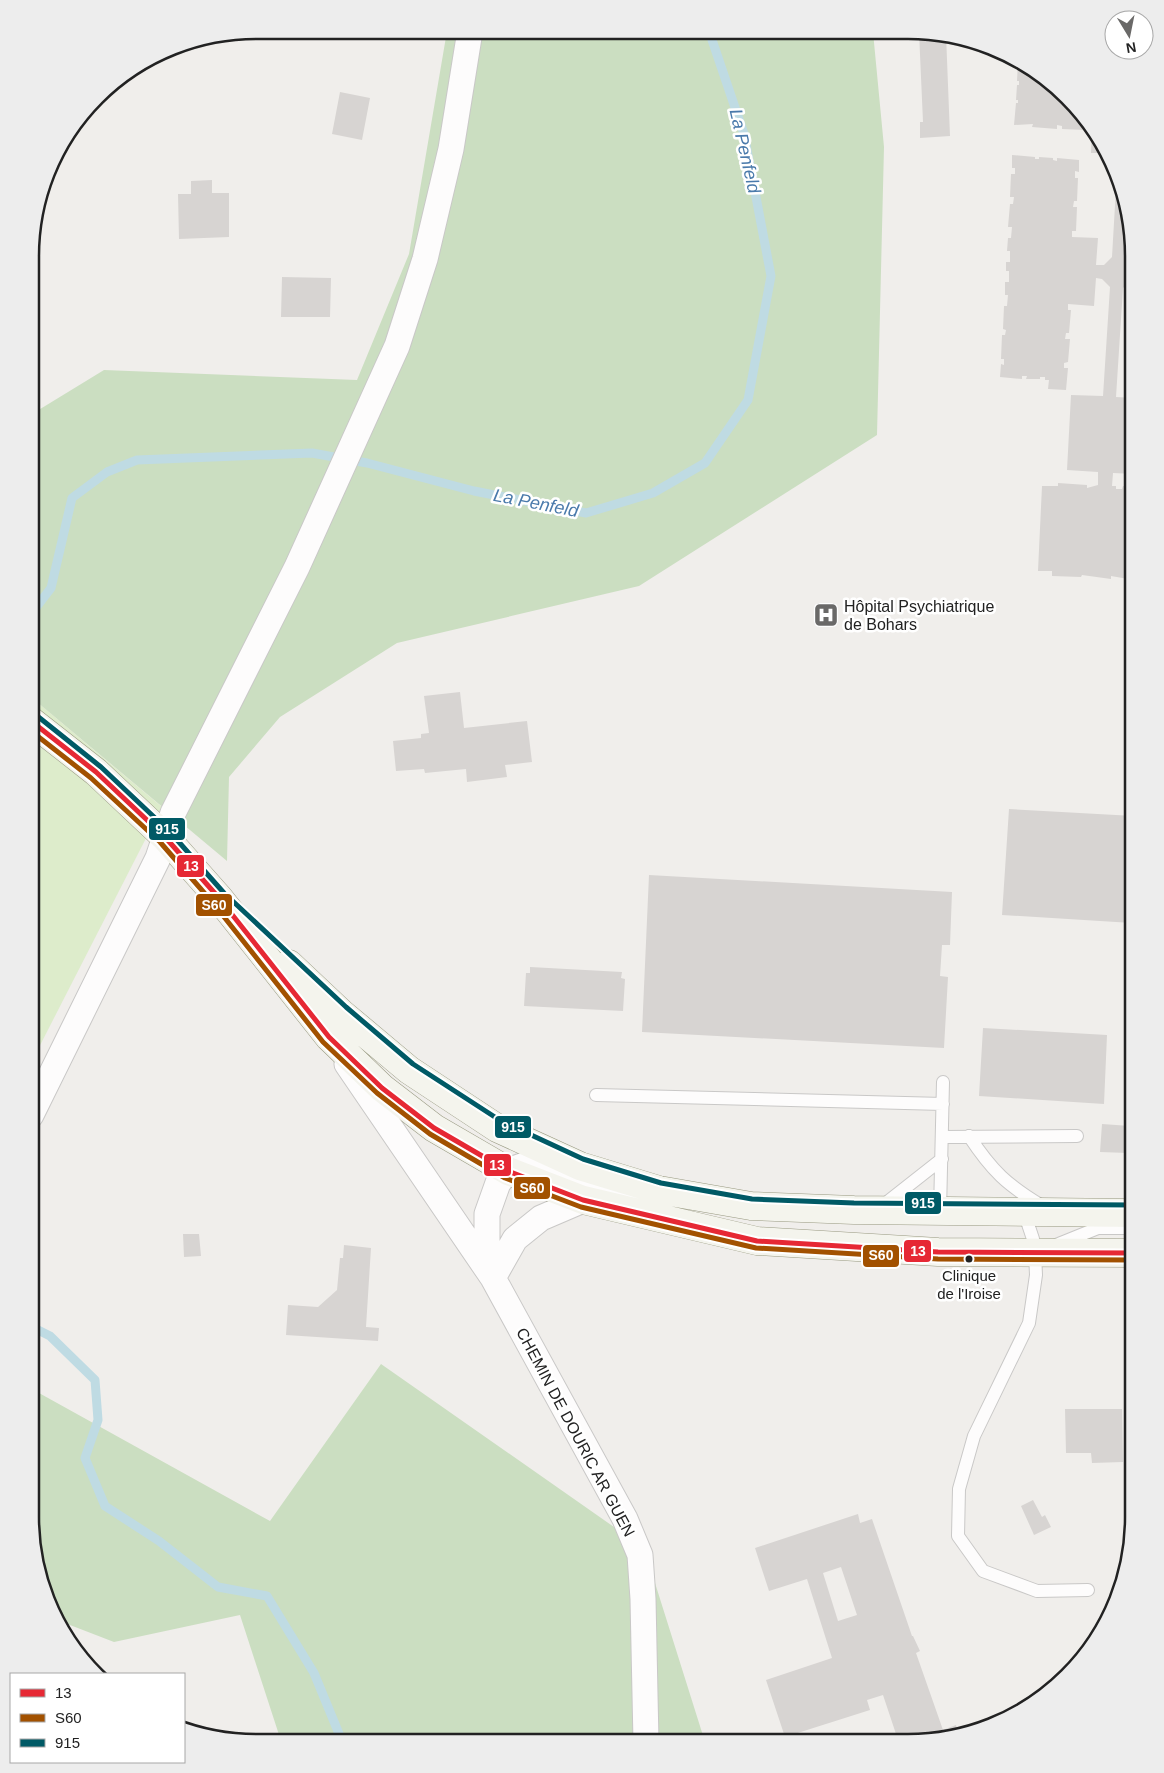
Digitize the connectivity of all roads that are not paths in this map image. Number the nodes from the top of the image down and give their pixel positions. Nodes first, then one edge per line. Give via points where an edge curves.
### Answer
1 (469, 39) edge
2 (39, 727) edge
3 (165, 837) junction
4 (219, 898) junction
5 (328, 1037) junction
6 (943, 1082) dead end
7 (596, 1095) dead end
8 (39, 1099) edge
9 (943, 1104) junction
10 (497, 1128) junction
11 (942, 1136) junction
12 (969, 1136) junction
13 (1077, 1136) dead end
14 (942, 1159) junction
15 (508, 1171) junction
16 (583, 1200) junction
17 (752, 1206) junction
18 (877, 1210) junction
19 (940, 1211) junction
20 (1024, 1212) junction
21 (1053, 1213) junction
22 (1125, 1213) edge
23 (1125, 1228) edge
24 (938, 1252) junction
25 (1035, 1253) junction
26 (1125, 1253) edge
27 (492, 1278) junction
28 (1088, 1590) dead end
29 (646, 1734) edge

1 - 3 street via 451,150 424,259 397,346 297,567 181,797
2 - 3 main road via 96,772
3 - 4 main road
3 - 8 street via 158,858
4 - 5 main road
4 - 10 main road via 341,1013 409,1070
5 - 15 main road via 382,1088 434,1128
5 - 27 street, CHEMIN DE DOURIC AR GUEN
6 - 9 lane
7 - 9 lane
9 - 11 lane
10 - 15 street via 507,1150
10 - 17 main road via 589,1169 659,1190
11 - 12 lane
11 - 14 lane
12 - 13 lane
12 - 21 lane via 984,1159 1010,1187
14 - 18 lane
14 - 19 lane
15 - 16 main road
15 - 17 street via 538,1160 620,1193 669,1204 706,1209
15 - 27 street, CHEMIN DE DOURIC AR GUEN via 498,1183 487,1214
16 - 24 main road via 757,1241
16 - 27 street via 541,1218 516,1239
17 - 18 main road
18 - 19 main road
19 - 20 main road
19 - 24 main road
20 - 21 main road
20 - 25 lane
21 - 22 main road
23 - 25 lane via 1098,1228
24 - 25 main road
25 - 26 main road
25 - 28 lane via 1036,1275 1029,1323 974,1436 959,1489 958,1536 983,1570 1037,1591
27 - 29 street, CHEMIN DE DOURIC AR GUEN via 625,1519 640,1555

